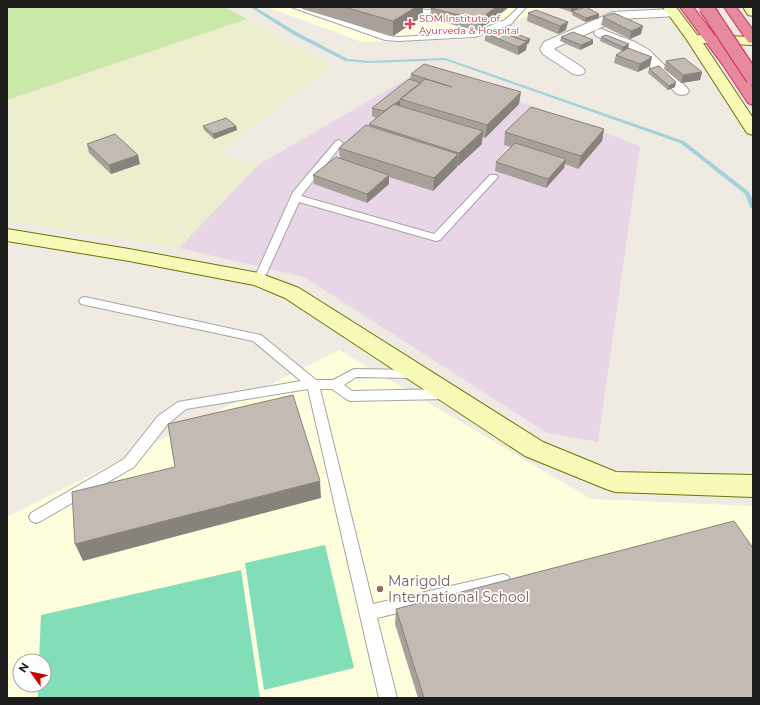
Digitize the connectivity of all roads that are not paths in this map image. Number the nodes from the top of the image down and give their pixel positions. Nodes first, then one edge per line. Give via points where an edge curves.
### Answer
1 (294, 7) edge
2 (401, 7) edge
3 (445, 7) edge
4 (523, 7) edge
5 (706, 7) edge
6 (730, 7) edge
7 (740, 7) edge
8 (749, 7) edge
9 (676, 9) edge
10 (753, 12) edge
11 (753, 25) edge
12 (586, 28) junction
13 (693, 39) junction
14 (711, 40) junction
15 (753, 40) edge
16 (578, 71) dead end
17 (753, 78) edge
18 (682, 91) dead end
19 (753, 100) edge
20 (753, 130) edge
21 (339, 143) dead end
22 (493, 177) dead end
23 (296, 198) junction
24 (7, 235) edge
25 (259, 279) junction
26 (85, 301) dead end
27 (418, 374) junction
28 (313, 384) junction
29 (335, 385) junction
30 (448, 394) junction
31 (753, 486) edge
32 (36, 517) dead end
33 (513, 579) edge
34 (368, 613) junction
35 (388, 698) edge

1 - 4 lane via 398,39 472,35 508,22
2 - 3 lane via 433,13
5 - 17 highway, bridge
6 - 15 highway
7 - 11 highway
8 - 10 street
9 - 12 street via 618,15
9 - 13 street
9 - 14 highway
12 - 16 street via 547,48
12 - 18 street via 644,53
13 - 14 street
13 - 20 street
14 - 15 street
14 - 19 highway
21 - 23 lane via 298,192
22 - 23 lane via 436,238
23 - 25 lane
24 - 25 street
25 - 27 street via 292,293
26 - 28 lane via 257,338
27 - 29 lane via 354,373
27 - 30 street
28 - 29 lane
28 - 32 lane via 184,405 163,420 130,463
28 - 34 lane
29 - 30 lane via 350,396
30 - 31 street via 534,449 615,482
33 - 34 lane
34 - 35 lane

